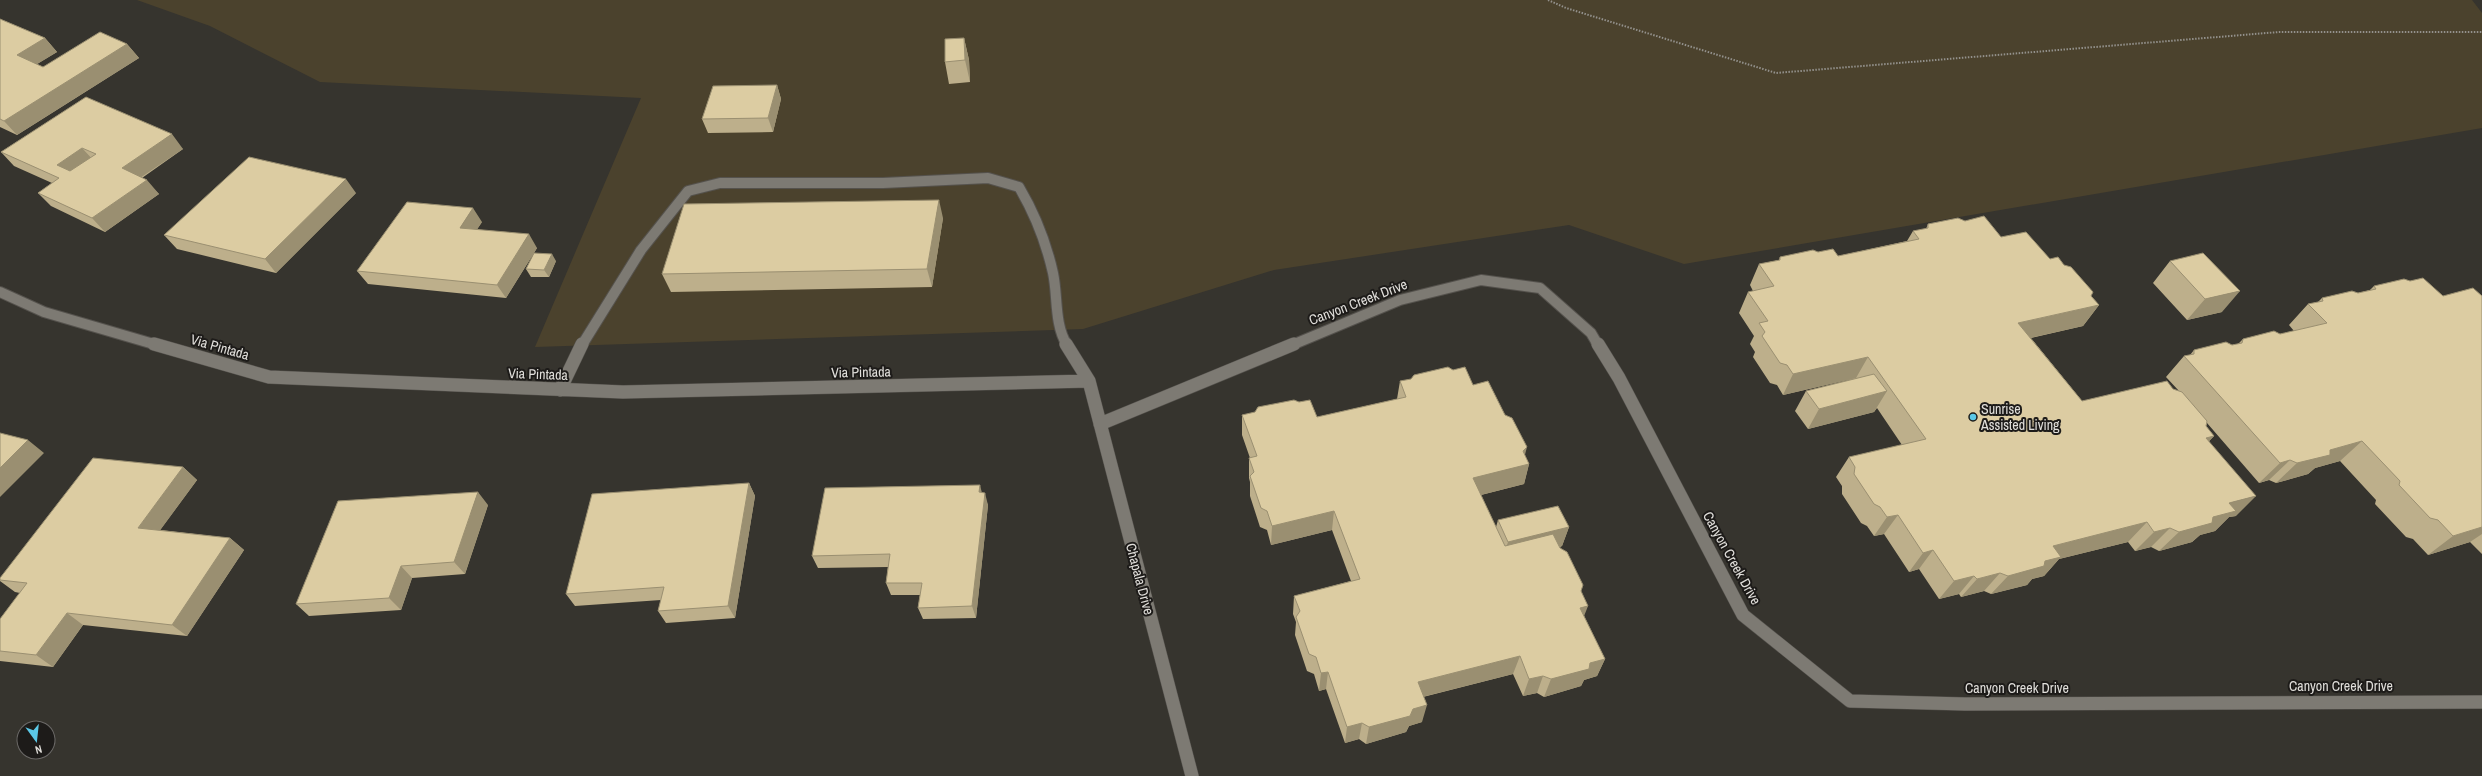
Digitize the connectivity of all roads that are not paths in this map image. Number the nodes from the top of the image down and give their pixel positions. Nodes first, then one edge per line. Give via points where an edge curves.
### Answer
1 (0, 292) edge
2 (1089, 382) junction
3 (560, 390) junction
4 (1100, 424) junction
5 (2482, 702) edge
6 (1192, 776) edge

1 - 3 street, Via Pintada via 44,312 269,377
2 - 3 street, Via Pintada via 623,392
2 - 3 street, Chapala Drive via 1061,335 1053,274 1036,216 1019,187 988,178 883,183 720,183 688,191 641,250 582,344
2 - 4 street, Chapala Drive
4 - 5 street, Canyon Creek Drive via 1400,300 1481,280 1540,288 1591,333 1619,378 1743,615 1850,701 1965,704
4 - 6 street, Chapala Drive

